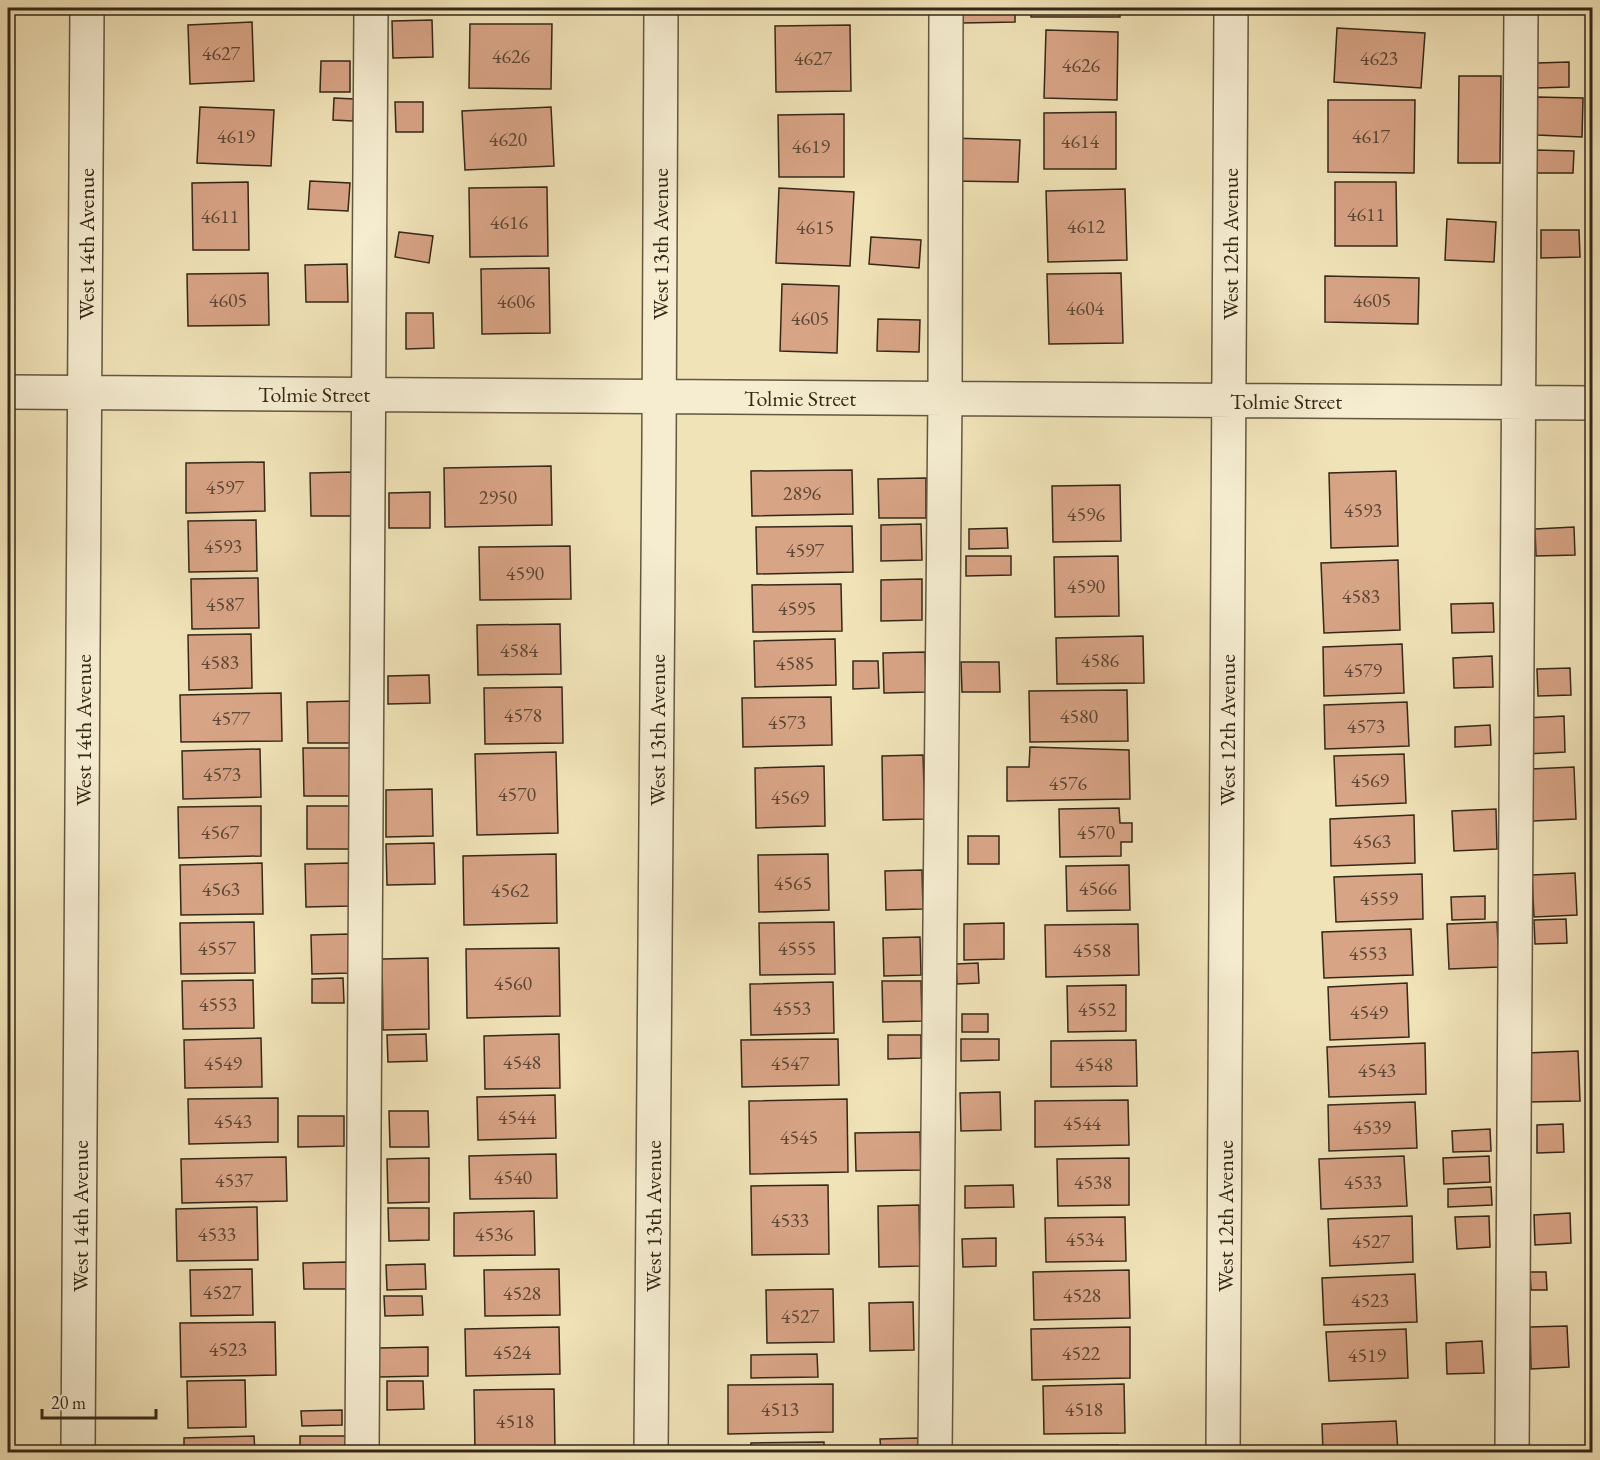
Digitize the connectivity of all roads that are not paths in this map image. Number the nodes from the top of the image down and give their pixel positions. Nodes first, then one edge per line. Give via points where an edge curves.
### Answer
1 (87, 8) edge
2 (371, 8) edge
3 (661, 8) edge
4 (946, 8) edge
5 (1231, 8) edge
6 (1521, 8) edge
7 (8, 392) edge
8 (85, 393) junction
9 (368, 395) junction
10 (659, 397) junction
11 (945, 398) junction
12 (1229, 400) junction
13 (1518, 403) junction
14 (1593, 403) edge
15 (78, 1452) edge
16 (362, 1452) edge
17 (651, 1452) edge
18 (935, 1452) edge
19 (1223, 1452) edge
20 (1512, 1452) edge

1 - 8 street, West 14th Avenue
2 - 9 street
3 - 10 street, West 13th Avenue
4 - 11 street
5 - 12 street, West 12th Avenue
6 - 13 street
7 - 8 street, Tolmie Street
8 - 9 street, Tolmie Street
8 - 15 street, West 14th Avenue
9 - 10 street, Tolmie Street
9 - 16 street
10 - 11 street, Tolmie Street
10 - 17 street, West 13th Avenue
11 - 12 street, Tolmie Street
11 - 18 street
12 - 13 street, Tolmie Street
12 - 19 street, West 12th Avenue
13 - 14 street, Tolmie Street
13 - 20 street

